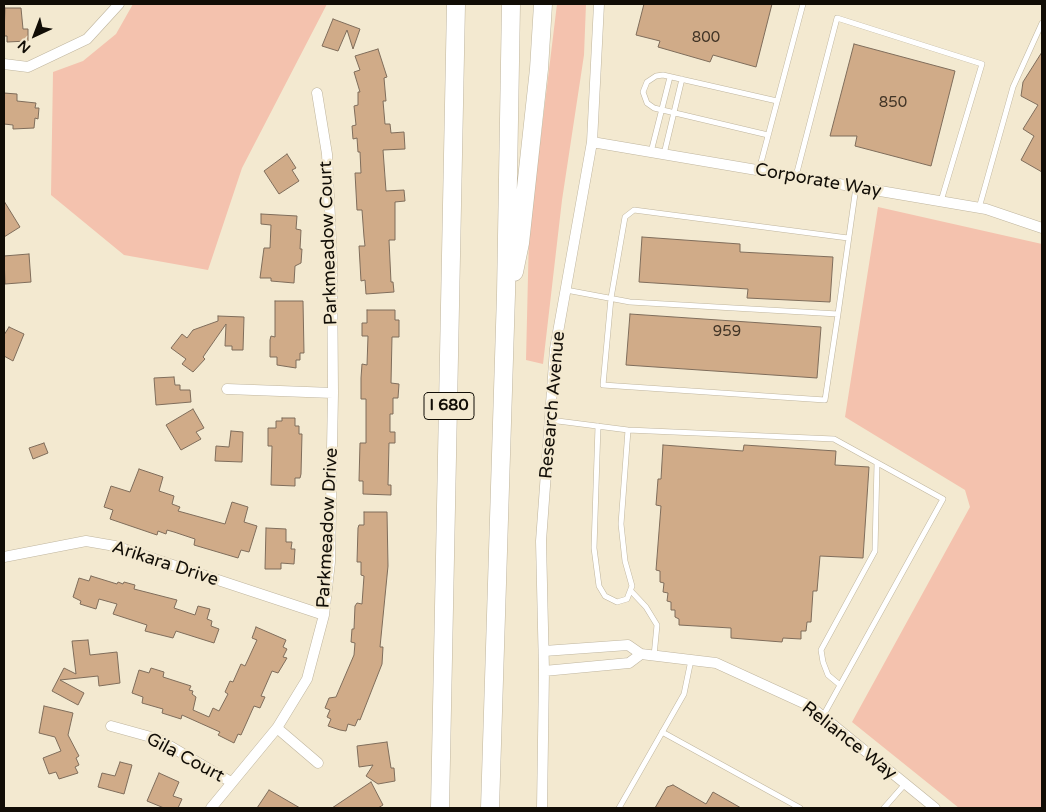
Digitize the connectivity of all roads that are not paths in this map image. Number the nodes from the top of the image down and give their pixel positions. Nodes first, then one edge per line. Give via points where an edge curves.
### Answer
1 (119, 4) edge
2 (454, 4) edge
3 (511, 4) edge
4 (543, 4) edge
5 (599, 4) edge
6 (803, 4) edge
7 (1042, 23) edge
8 (4, 64) edge
9 (670, 77) junction
10 (682, 80) junction
11 (317, 93) dead end
12 (777, 101) junction
13 (663, 110) junction
14 (674, 113) junction
15 (768, 135) junction
16 (592, 142) junction
17 (651, 152) junction
18 (664, 155) junction
19 (759, 171) junction
20 (796, 177) junction
21 (856, 187) junction
22 (941, 202) junction
23 (979, 208) junction
24 (1042, 228) edge
25 (848, 238) junction
26 (566, 290) junction
27 (506, 294) junction
28 (611, 298) junction
29 (838, 314) junction
30 (227, 389) dead end
31 (333, 393) junction
32 (550, 420) junction
33 (598, 426) junction
34 (628, 430) junction
35 (878, 463) junction
36 (4, 557) edge
37 (631, 592) junction
38 (324, 616) junction
39 (544, 651) junction
40 (641, 654) junction
41 (654, 656) junction
42 (691, 660) junction
43 (544, 671) junction
44 (840, 685) junction
45 (823, 717) junction
46 (111, 726) dead end
47 (277, 728) junction
48 (662, 732) junction
49 (318, 763) dead end
50 (231, 782) junction
51 (905, 784) junction
52 (212, 808) edge
53 (440, 808) edge
54 (490, 808) edge
55 (542, 808) edge
56 (619, 808) edge
57 (800, 808) edge
58 (884, 808) edge
59 (935, 808) edge

1 - 8 street via 87,40 28,67
2 - 53 highway, I 680
3 - 27 highway
4 - 27 highway via 520,243
5 - 16 street, Research Avenue
6 - 12 lane
7 - 23 lane via 1013,86
9 - 10 lane
9 - 13 lane
9 - 13 lane via 656,76 647,82 643,92 647,103
10 - 12 lane
10 - 14 lane
11 - 31 street, Parkmeadow Court via 327,154
12 - 15 lane
13 - 14 lane
13 - 17 lane
14 - 15 lane
14 - 18 lane
15 - 19 lane
16 - 17 street, Corporate Way
16 - 26 street, Research Avenue
17 - 18 street, Corporate Way
18 - 19 street, Corporate Way
19 - 20 street, Corporate Way
20 - 21 street, Corporate Way
20 - 22 lane via 837,18 982,64
21 - 22 street, Corporate Way
21 - 25 lane
22 - 23 street, Corporate Way
23 - 24 street, Corporate Way
25 - 28 lane via 634,210 625,217
25 - 29 lane
26 - 28 lane
26 - 32 street, Research Avenue via 555,349
27 - 54 highway
28 - 29 lane via 630,302
28 - 29 lane via 603,385 757,396 825,400
30 - 31 street
31 - 38 street, Parkmeadow Drive via 330,562
32 - 33 lane
32 - 39 street, Research Avenue via 541,541
33 - 34 lane
33 - 37 lane via 594,548 599,586 605,596 617,602 627,599
34 - 35 lane via 834,439
34 - 37 lane via 621,524
35 - 44 lane via 875,551 822,650 828,675
35 - 44 lane via 943,499
36 - 38 street, Arikara Drive via 86,541 115,546
37 - 41 lane via 657,625
38 - 47 street, Parkmeadow Drive via 307,679
39 - 40 street, Reliance Way via 628,645
39 - 43 street, Research Avenue
40 - 41 street, Reliance Way
40 - 43 street via 629,663
41 - 42 street, Reliance Way
42 - 45 street, Reliance Way via 716,663 810,706
42 - 48 lane via 684,694
43 - 55 street, Research Avenue
44 - 45 lane
45 - 51 street, Reliance Way
46 - 50 street, Gila Court via 158,739
47 - 49 street
47 - 50 street, Parkmeadow Drive
48 - 56 lane
48 - 57 lane
50 - 52 street, Parkmeadow Drive
51 - 58 lane
51 - 59 street, Reliance Way

